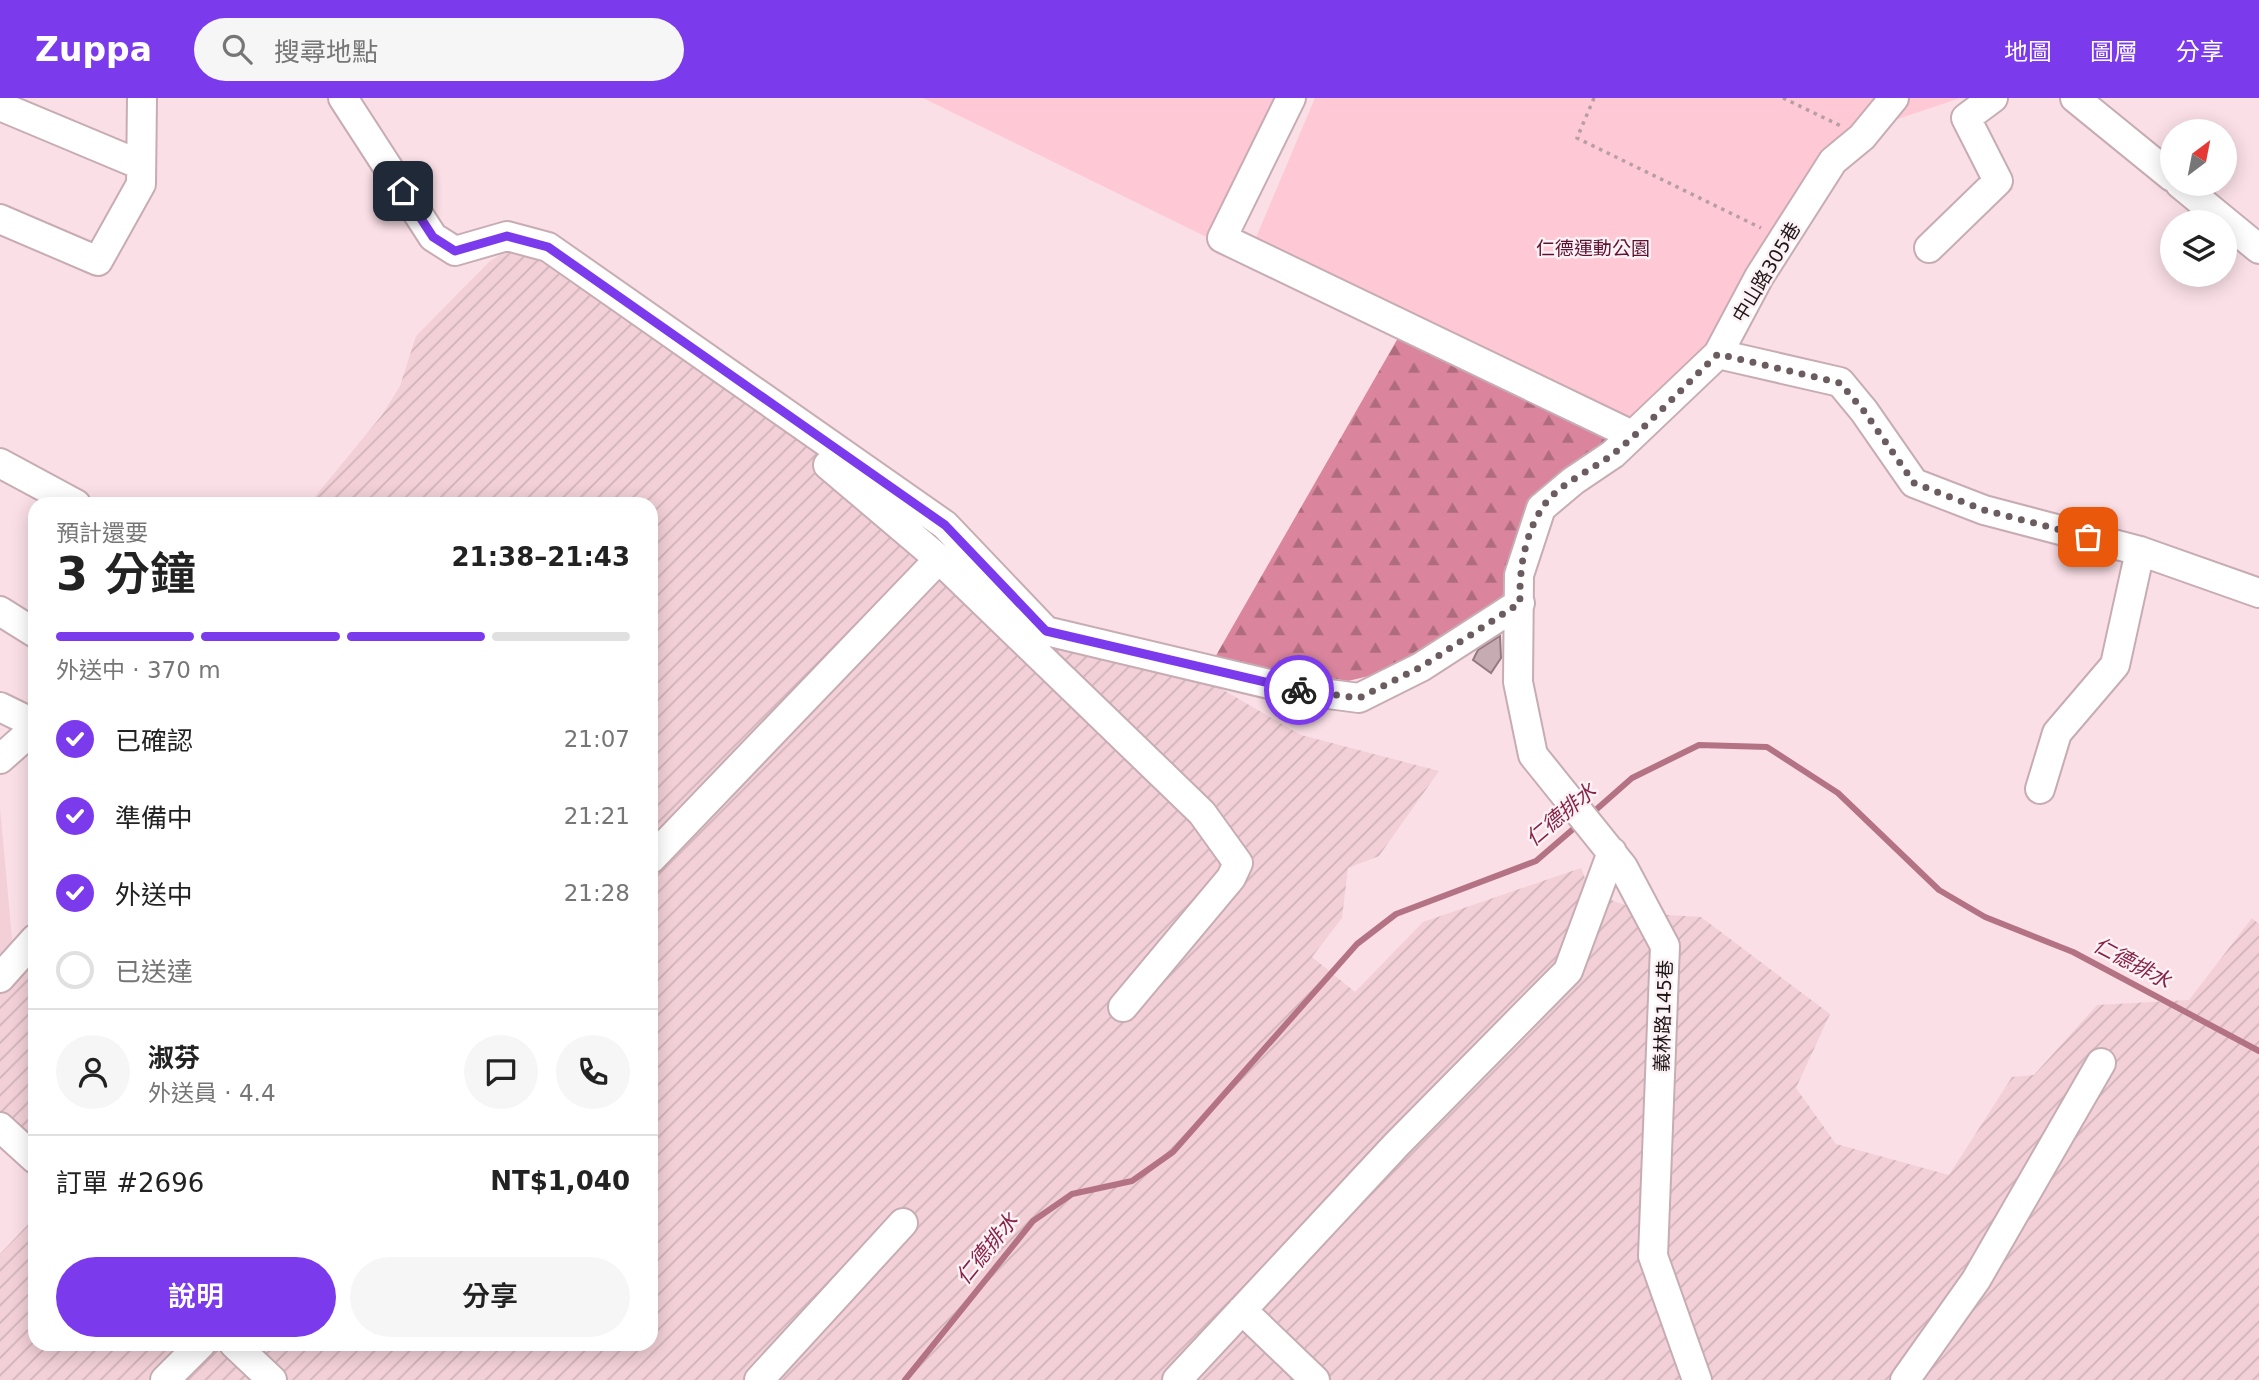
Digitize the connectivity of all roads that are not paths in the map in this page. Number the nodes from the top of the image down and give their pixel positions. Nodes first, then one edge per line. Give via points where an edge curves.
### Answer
1 (142, 98) edge
2 (343, 98) edge
3 (1291, 98) edge
4 (1894, 98) edge
5 (1993, 98) edge
6 (2075, 98) edge
7 (1, 111) edge
8 (141, 165) junction
9 (2160, 167) edge
10 (2195, 196) edge
11 (0, 219) edge
12 (1929, 248) dead end
13 (2259, 249) edge
14 (1718, 354) junction
15 (1632, 435) junction
16 (0, 463) edge
17 (828, 465) dead end
18 (63, 497) edge
19 (2140, 551) junction
20 (939, 559) junction
21 (2259, 593) edge
22 (1520, 603) junction
23 (0, 611) edge
24 (28, 629) edge
25 (0, 706) edge
26 (28, 722) edge
27 (28, 733) edge
28 (0, 759) edge
29 (2039, 789) dead end
30 (658, 852) edge
31 (1612, 852) junction
32 (28, 947) edge
33 (0, 978) edge
34 (1123, 1007) dead end
35 (2102, 1063) dead end
36 (0, 1127) edge
37 (28, 1153) edge
38 (903, 1223) dead end
39 (1242, 1310) junction
40 (194, 1351) edge
41 (241, 1351) edge
42 (165, 1380) edge
43 (272, 1380) edge
44 (759, 1380) edge
45 (1177, 1380) edge
46 (1315, 1380) edge
47 (1697, 1380) edge
48 (1905, 1380) edge

1 - 8 street
2 - 22 street via 433,237 455,251 507,236 548,247 945,525 1046,631 1290,689 1359,698 1421,667
3 - 15 street via 1222,238
4 - 14 street, 中山路305巷 via 1862,137 1833,161 1759,277
5 - 12 street via 1966,118 1998,181
6 - 9 street
7 - 8 street
8 - 11 street via 141,184 98,261
10 - 13 street
14 - 15 street, 中山路305巷
14 - 19 street via 1840,383 1914,483 1984,510
15 - 22 street, 中山路305巷 via 1541,508 1519,575
16 - 18 street
17 - 20 street
19 - 21 street
19 - 29 street via 2115,665 2057,733
20 - 30 street
20 - 34 street via 1202,813 1238,863 1231,878
22 - 31 street, 義林路145巷 via 1518,682 1533,755
23 - 24 street
25 - 26 street
27 - 28 street
31 - 39 street via 1568,971
31 - 47 street, 義林路145巷 via 1665,946 1653,1256
32 - 33 street
35 - 48 street via 1976,1280
36 - 37 street
38 - 44 street
39 - 45 street
39 - 46 street
40 - 42 street
41 - 43 street

